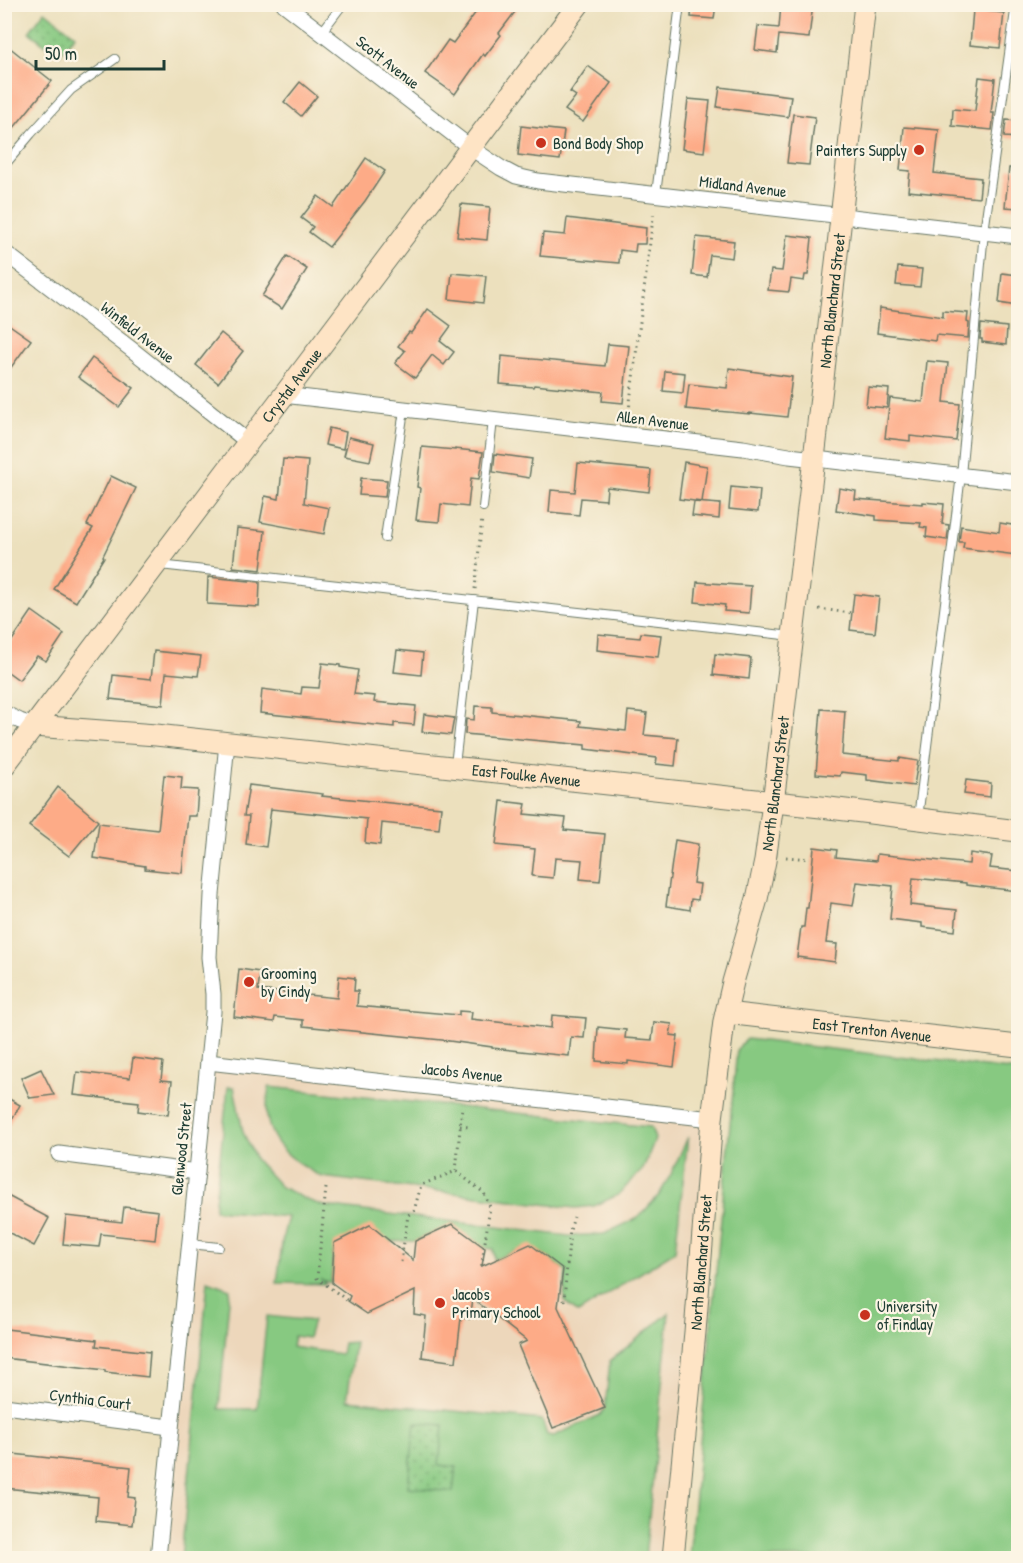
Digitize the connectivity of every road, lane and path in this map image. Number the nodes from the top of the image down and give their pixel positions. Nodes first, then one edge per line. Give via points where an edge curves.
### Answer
1 (284, 4) edge
2 (343, 4) edge
3 (579, 4) edge
4 (680, 4) edge
5 (865, 4) edge
6 (1016, 4) edge
7 (321, 33) junction
8 (115, 59) dead end
9 (471, 148) junction
10 (4, 166) edge
11 (656, 194) junction
12 (841, 216) junction
13 (984, 232) junction
14 (1018, 237) edge
15 (4, 252) edge
16 (284, 395) junction
17 (404, 410) junction
18 (493, 420) junction
19 (626, 435) junction
20 (248, 442) junction
21 (814, 459) junction
22 (961, 475) junction
23 (1018, 482) edge
24 (483, 507) joint
25 (385, 538) dead end
26 (156, 565) junction
27 (474, 600) junction
28 (819, 609) dead end
29 (852, 613) dead end
30 (793, 636) junction
31 (4, 713) edge
32 (34, 726) junction
33 (227, 743) junction
34 (4, 766) edge
35 (454, 768) junction
36 (773, 803) junction
37 (918, 819) junction
38 (1018, 831) edge
39 (786, 857) dead end
40 (810, 859) dead end
41 (726, 1013) junction
42 (1018, 1046) edge
43 (208, 1062) junction
44 (464, 1090) junction
45 (712, 1119) junction
46 (460, 1126) junction
47 (469, 1127) dead end
48 (59, 1154) dead end
49 (456, 1171) junction
50 (196, 1172) junction
51 (326, 1188) dead end
52 (574, 1217) dead end
53 (189, 1244) junction
54 (219, 1247) dead end
55 (401, 1262) dead end
56 (481, 1270) dead end
57 (348, 1301) dead end
58 (564, 1301) dead end
59 (4, 1406) edge
60 (170, 1427) junction
61 (158, 1558) edge
62 (673, 1558) edge

1 - 7 street, Scott Avenue
2 - 7 lane
3 - 9 street, Crystal Avenue
4 - 11 lane
5 - 12 street, North Blanchard Street
6 - 13 lane
7 - 9 street, Scott Avenue
8 - 10 lane via 71,90
9 - 11 street, Midland Avenue via 516,176
9 - 16 street, Crystal Avenue
11 - 12 street, Midland Avenue
11 - 19 path
12 - 13 street, Midland Avenue
12 - 21 street, North Blanchard Street
13 - 14 street, Midland Avenue
13 - 22 lane
15 - 20 street, Winfield Avenue
16 - 17 street, Allen Avenue
16 - 20 street, Crystal Avenue
17 - 18 street, Allen Avenue
17 - 25 lane
18 - 19 street, Allen Avenue
18 - 24 lane
19 - 21 street, Allen Avenue
20 - 26 street, Crystal Avenue
21 - 22 street, Allen Avenue
21 - 30 street, North Blanchard Street
22 - 23 street, Allen Avenue
22 - 37 lane
24 - 27 path
26 - 27 lane
26 - 32 street, Crystal Avenue
27 - 30 lane
27 - 35 lane
28 - 29 path
30 - 36 street, North Blanchard Street
31 - 32 street
32 - 33 street, East Foulke Avenue
32 - 34 street, Crystal Avenue
33 - 35 street, East Foulke Avenue
33 - 43 street, Glenwood Street via 212,896 209,957 213,994
35 - 36 street, East Foulke Avenue
36 - 37 street, East Foulke Avenue
36 - 41 street, North Blanchard Street via 757,899
37 - 38 street, East Foulke Avenue
39 - 40 path
41 - 42 street, East Trenton Avenue
41 - 45 street, North Blanchard Street
43 - 44 street, Jacobs Avenue
43 - 50 street, Glenwood Street
44 - 45 street, Jacobs Avenue
44 - 46 path
45 - 62 street, North Blanchard Street
46 - 47 path
46 - 49 path
48 - 50 street
49 - 55 path via 421,1185 414,1211 408,1215
49 - 56 path via 484,1193 490,1207
50 - 53 street, Glenwood Street
51 - 57 path via 317,1278
52 - 58 path
53 - 54 lane
53 - 60 street, Glenwood Street
59 - 60 street, Cynthia Court
60 - 61 street, Glenwood Street

